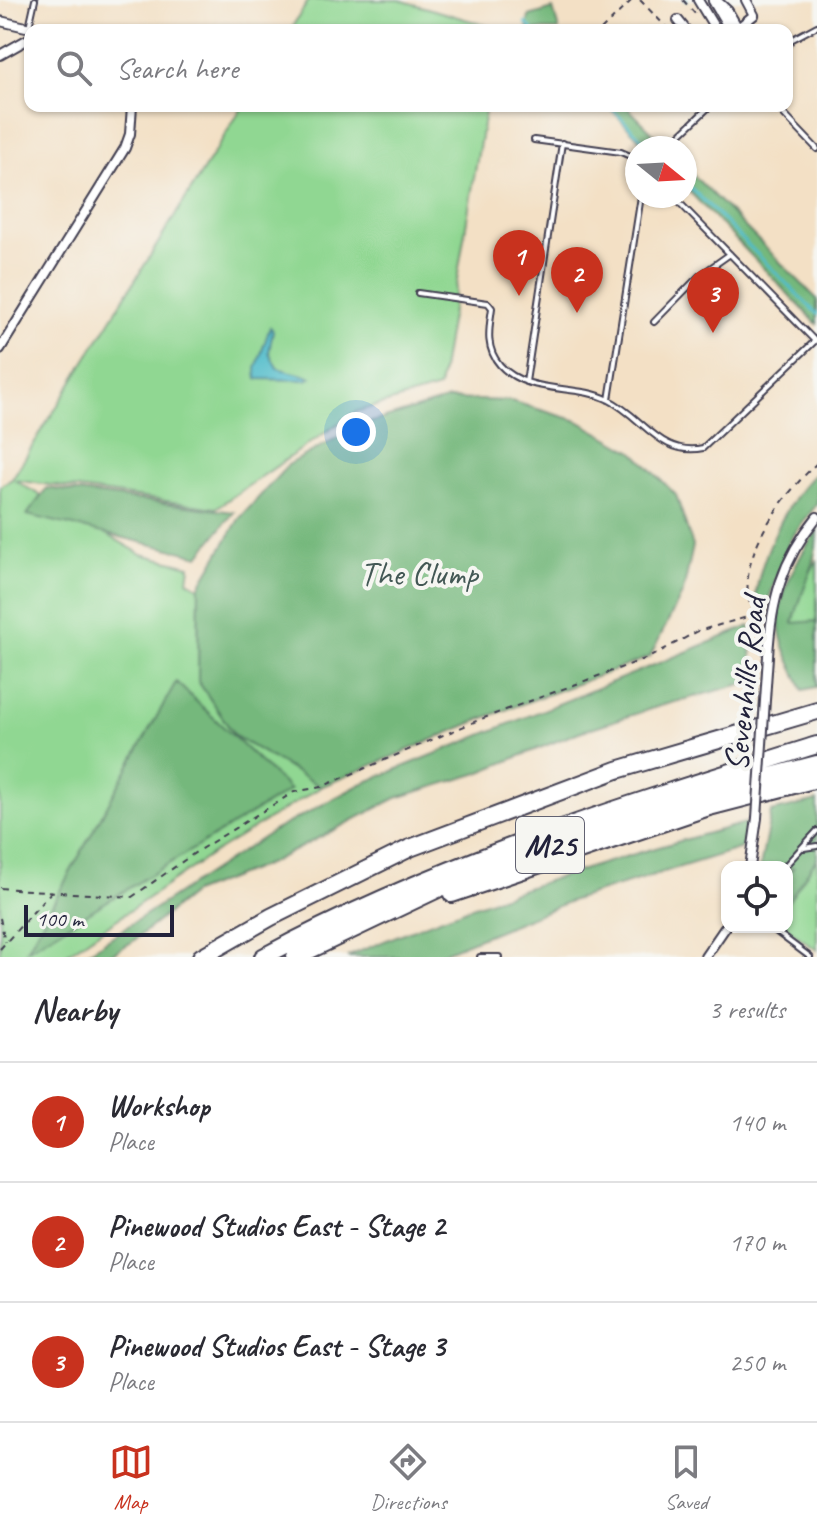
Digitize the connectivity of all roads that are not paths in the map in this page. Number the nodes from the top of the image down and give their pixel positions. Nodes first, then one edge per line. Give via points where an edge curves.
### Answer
1 (35, 0) edge
2 (698, 0) edge
3 (746, 0) edge
4 (719, 1) edge
5 (678, 20) dead end
6 (0, 21) edge
7 (30, 24) edge
8 (681, 24) edge
9 (712, 24) edge
10 (732, 24) edge
11 (742, 24) edge
12 (24, 26) edge
13 (817, 26) edge
14 (793, 39) edge
15 (24, 41) edge
16 (0, 55) edge
17 (132, 112) edge
18 (704, 112) edge
19 (782, 112) edge
20 (679, 136) edge
21 (534, 140) dead end
22 (562, 143) junction
23 (817, 149) edge
24 (625, 154) edge
25 (639, 208) edge
26 (685, 208) edge
27 (730, 254) junction
28 (418, 293) dead end
29 (654, 322) dead end
30 (816, 340) edge
31 (0, 349) edge
32 (526, 382) junction
33 (609, 400) junction
34 (817, 517) edge
35 (817, 711) edge
36 (817, 745) edge
37 (817, 756) edge
38 (817, 764) edge
39 (817, 779) edge
40 (693, 784) junction
41 (817, 831) edge
42 (817, 846) edge
43 (802, 848) junction
44 (751, 861) edge
45 (790, 861) edge
46 (722, 933) edge
47 (778, 933) edge
48 (201, 957) edge
49 (263, 957) edge
50 (295, 957) edge
51 (310, 957) edge
52 (480, 957) edge
53 (499, 957) edge
54 (705, 957) edge
55 (810, 957) edge

1 - 7 lane
2 - 9 street
3 - 11 street via 754,15
4 - 10 street
5 - 8 street
6 - 12 street
13 - 14 lane
15 - 16 street
17 - 31 street via 125,148
18 - 20 lane
19 - 23 lane
21 - 22 lane
22 - 24 lane
22 - 32 lane
25 - 33 lane
26 - 27 lane
27 - 29 lane via 699,276
27 - 30 lane
28 - 32 lane via 488,303 491,354 507,372
30 - 33 lane via 703,448 671,448
32 - 33 lane
34 - 44 street, Sevenhills Road, bridge via 794,545 771,610
35 - 48 highway, M25 via 617,770 410,848
36 - 40 highway, M25
37 - 40 highway, M25
38 - 50 highway, M25 via 691,797 528,853
39 - 51 highway, M25 via 709,807 520,870 419,906
40 - 49 highway, M25 via 472,861 372,902
41 - 43 lane
42 - 43 lane
43 - 45 lane
46 - 54 street
47 - 55 lane
52 - 53 lane

